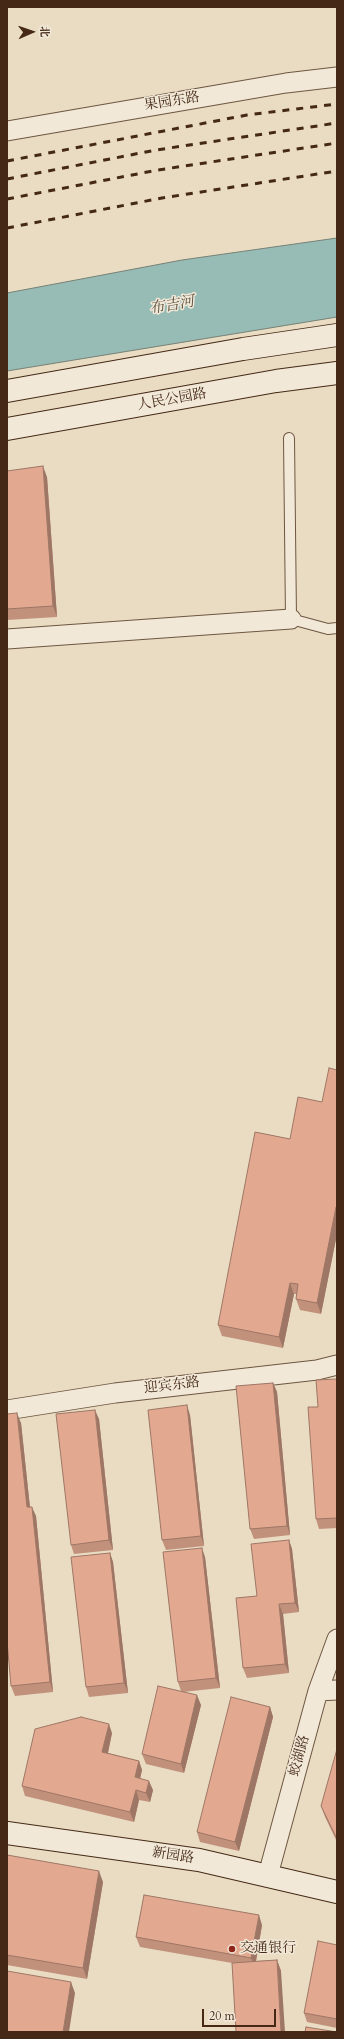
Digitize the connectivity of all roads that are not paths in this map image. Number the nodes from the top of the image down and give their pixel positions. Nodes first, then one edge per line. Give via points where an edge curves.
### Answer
1 (337, 77) edge
2 (7, 130) edge
3 (337, 335) edge
4 (337, 373) edge
5 (7, 391) edge
6 (7, 429) edge
7 (289, 438) dead end
8 (291, 619) junction
9 (337, 628) edge
10 (7, 638) edge
11 (337, 1365) edge
12 (7, 1410) edge
13 (337, 1639) edge
14 (337, 1690) edge
15 (318, 1691) junction
16 (7, 1833) edge
17 (268, 1875) junction
18 (337, 1892) edge

1 - 2 street, 果园东路
3 - 5 main road
4 - 6 main road, 人民公园路 via 276,381
7 - 8 lane
8 - 9 lane via 328,629
8 - 10 street
11 - 12 street, 迎宾东路 via 317,1370 115,1393
13 - 15 street, 蛟湖路
14 - 15 street
15 - 17 street, 蛟湖路
16 - 17 main road, 新园路 via 199,1860
17 - 18 main road, 新园路

